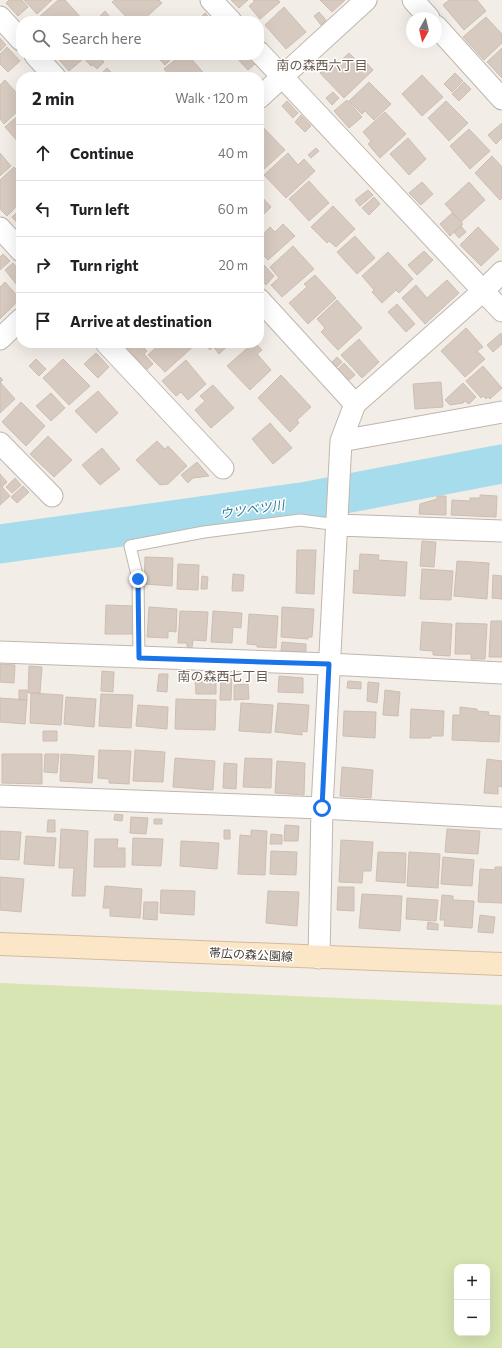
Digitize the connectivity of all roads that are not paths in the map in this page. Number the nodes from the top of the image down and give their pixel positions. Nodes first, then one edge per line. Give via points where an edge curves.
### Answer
1 (211, 0) edge
2 (366, 0) edge
3 (413, 0) edge
4 (424, 12) edge
5 (226, 16) edge
6 (0, 17) edge
7 (442, 33) edge
8 (16, 35) edge
9 (264, 57) edge
10 (40, 60) edge
11 (50, 72) edge
12 (282, 77) junction
13 (264, 93) edge
14 (502, 99) edge
15 (0, 228) edge
16 (16, 246) edge
17 (502, 272) edge
18 (483, 291) junction
19 (264, 304) edge
20 (502, 311) edge
21 (16, 324) edge
22 (0, 339) edge
23 (111, 348) edge
24 (355, 404) junction
25 (502, 412) edge
26 (341, 441) junction
27 (0, 443) edge
28 (223, 468) dead end
29 (52, 496) dead end
30 (338, 517) junction
31 (502, 531) edge
32 (0, 652) edge
33 (139, 658) junction
34 (329, 664) junction
35 (502, 673) edge
36 (0, 796) edge
37 (322, 808) junction
38 (502, 818) edge
39 (0, 944) edge
40 (319, 958) junction
41 (502, 964) edge

1 - 5 street
2 - 12 street
3 - 4 street
6 - 8 street
7 - 14 street
9 - 12 street
10 - 11 street
12 - 13 street
12 - 18 street
15 - 16 street
17 - 18 street
18 - 20 street
18 - 24 street
19 - 24 street
21 - 22 street
23 - 28 street
24 - 26 street
25 - 26 street
26 - 30 street
27 - 29 street
30 - 31 street
30 - 33 lane via 204,532 130,546 138,579
30 - 34 street
32 - 33 street
33 - 34 street
34 - 35 street
34 - 37 street
36 - 37 street
37 - 38 street
37 - 40 street
39 - 40 main road, 帯広の森公園線
40 - 41 main road, 帯広の森公園線

